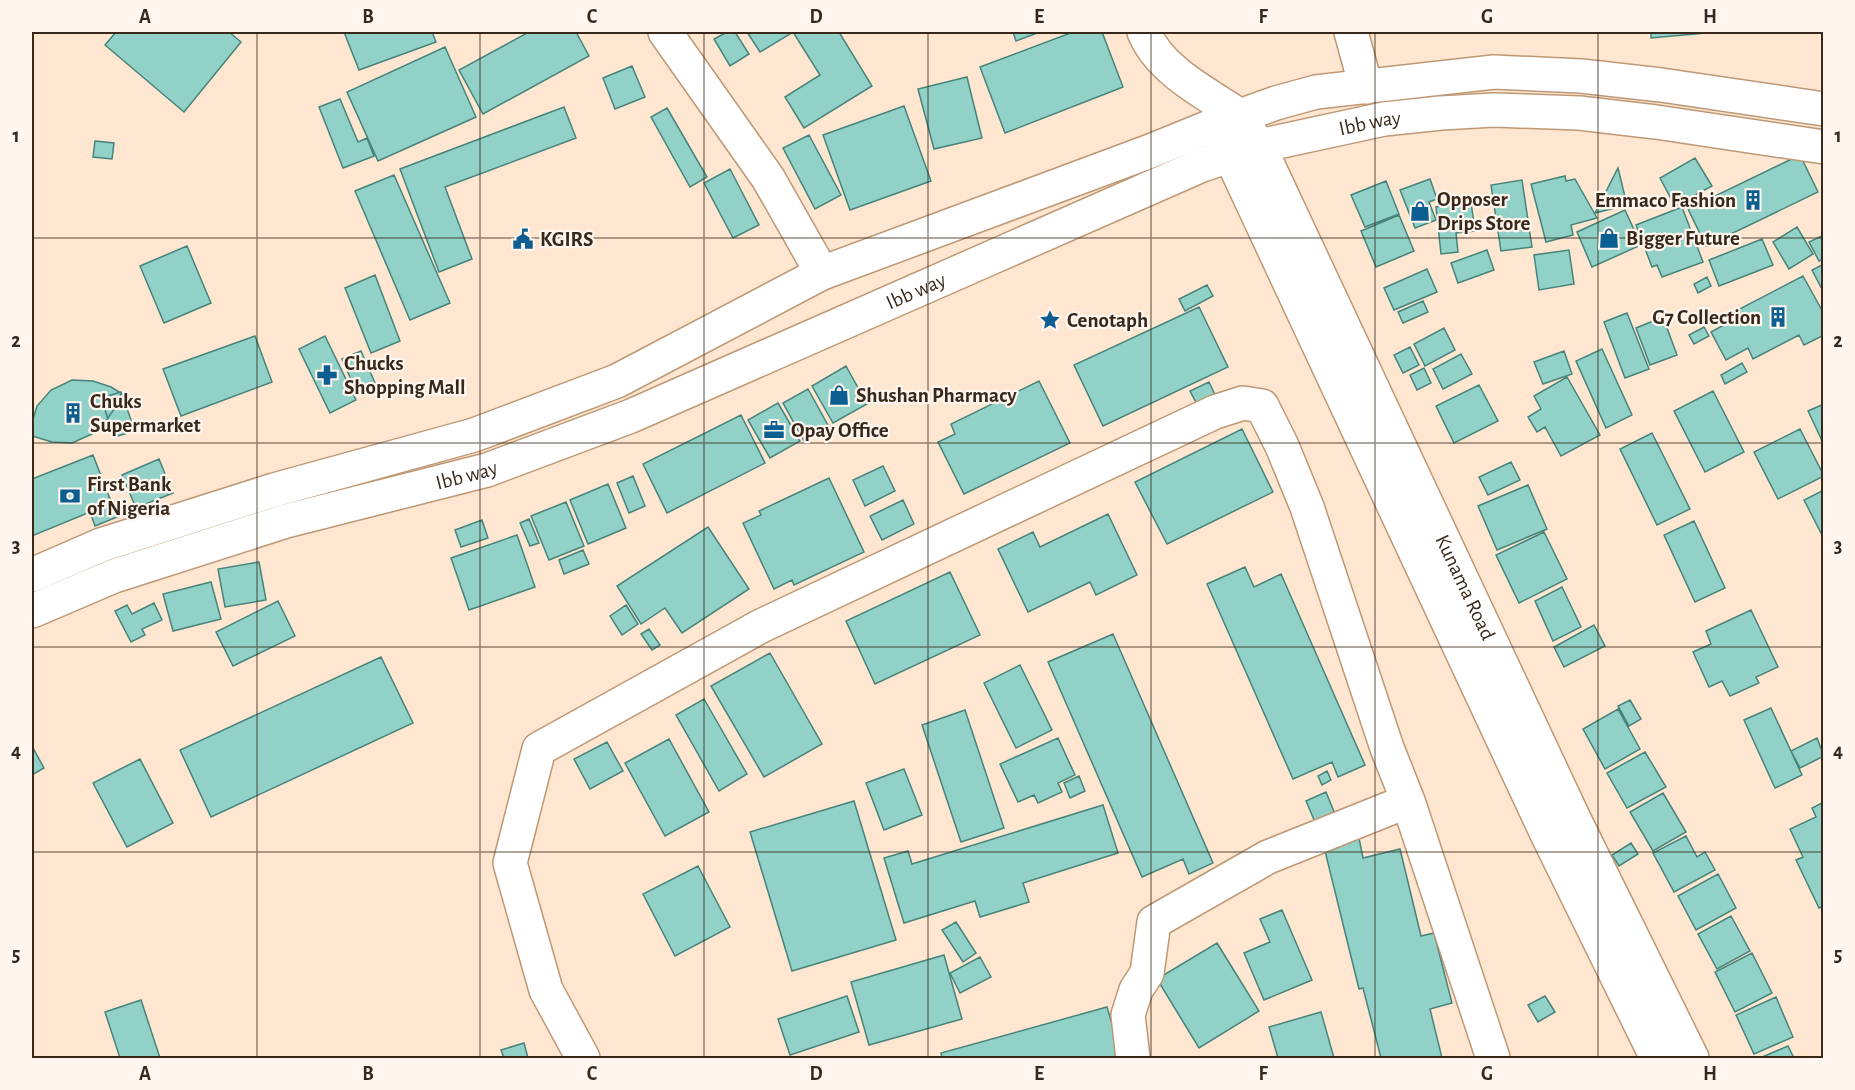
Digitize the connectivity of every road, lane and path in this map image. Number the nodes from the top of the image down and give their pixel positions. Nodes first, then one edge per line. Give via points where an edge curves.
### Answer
1 (664, 32) edge
2 (1144, 32) edge
3 (1351, 32) edge
4 (1366, 87) junction
5 (1824, 109) edge
6 (1226, 121) junction
7 (1244, 150) junction
8 (1821, 153) edge
9 (822, 273) junction
10 (32, 575) edge
11 (32, 611) edge
12 (1408, 801) junction
13 (583, 1059) edge
14 (1133, 1059) edge
15 (1493, 1059) edge
16 (1657, 1059) edge
17 (1692, 1059) edge

1 - 9 main road via 768,178
2 - 6 main road via 1161,58
3 - 4 main road
4 - 5 main road via 1494,72 1581,76
4 - 6 main road via 1316,92
6 - 7 main road, Kunama Road
6 - 9 main road
7 - 8 main road, Ibb way via 1384,119 1494,110 1590,114 1656,122
7 - 11 main road, Ibb way via 631,416 487,471 286,521 114,576
7 - 16 main road, Kunama Road via 1547,834
7 - 17 main road, Kunama Road
9 - 10 main road via 617,381 474,435 274,490 100,545
12 - 13 main road via 1282,446 1262,406 1243,403 1215,412 761,626 539,749 510,862 546,990
12 - 14 main road via 1268,857 1154,922 1147,973 1136,990 1128,1015
12 - 15 main road

